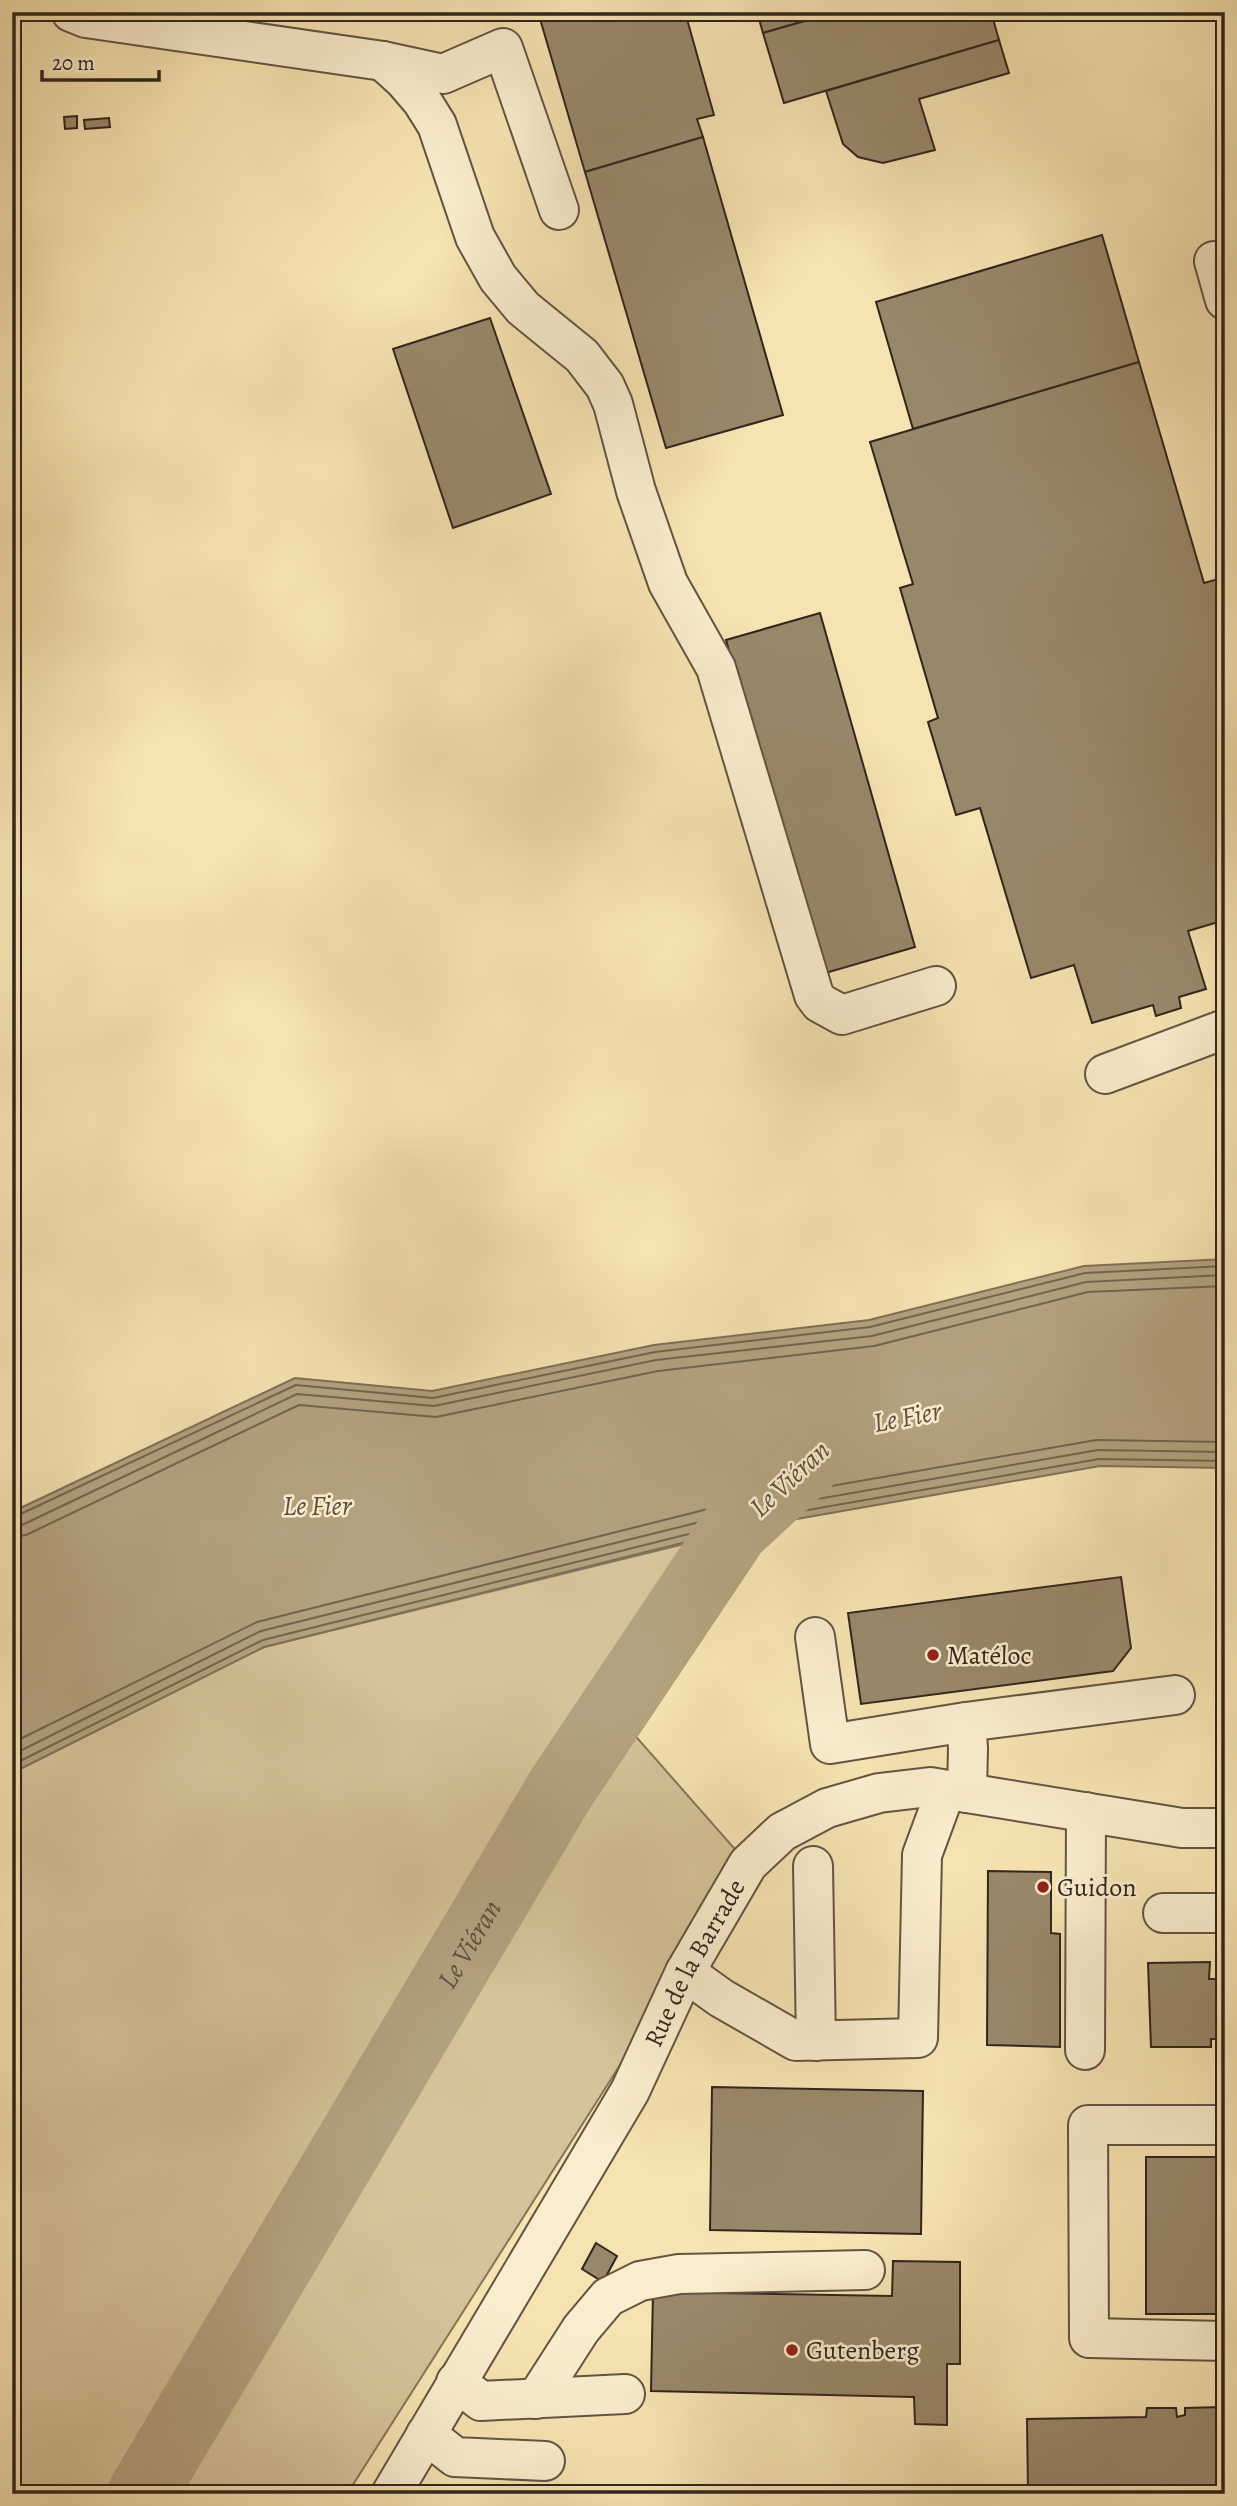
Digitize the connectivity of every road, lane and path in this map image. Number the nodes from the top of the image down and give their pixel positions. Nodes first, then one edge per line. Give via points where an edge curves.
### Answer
1 (71, 12) edge
2 (383, 61) junction
3 (559, 210) dead end
4 (1214, 261) dead end
5 (1225, 300) edge
6 (936, 986) dead end
7 (1225, 1029) edge
8 (1104, 1074) dead end
9 (815, 1637) dead end
10 (1175, 1695) dead end
11 (966, 1722) junction
12 (956, 1792) junction
13 (1086, 1812) junction
14 (1225, 1828) edge
15 (813, 1866) dead end
16 (1163, 1913) dead end
17 (1225, 1913) edge
18 (685, 1972) junction
19 (817, 2041) junction
20 (1085, 2050) dead end
21 (1225, 2125) edge
22 (865, 2270) dead end
23 (1225, 2341) edge
24 (456, 2382) junction
25 (625, 2394) dead end
26 (536, 2399) junction
27 (426, 2434) junction
28 (545, 2461) dead end
29 (391, 2494) edge

1 - 2 street via 86,18
2 - 3 street via 443,74 503,48
2 - 6 street via 422,101 437,125 475,237 498,278 523,308 582,356 605,386 668,583 716,668 814,995 842,1015
4 - 5 street
7 - 8 street
9 - 11 street via 830,1744
10 - 11 street
11 - 12 street via 968,1748
12 - 13 street, Rue de la Barrade
12 - 18 street, Rue de la Barrade via 930,1787 879,1793 827,1808 782,1832 748,1864
12 - 19 street via 922,1856 918,2038
13 - 14 street, Rue de la Barrade via 1182,1828
13 - 20 street
15 - 19 street
16 - 17 street
18 - 19 street via 796,2041
18 - 24 street, Rue de la Barrade via 630,2091
21 - 23 street via 1088,2125 1089,2338
22 - 26 street via 679,2274 640,2281 608,2297 580,2329
24 - 26 street via 481,2401
24 - 27 street, Rue de la Barrade
25 - 26 street
27 - 28 street via 455,2457
27 - 29 street, Rue de la Barrade

